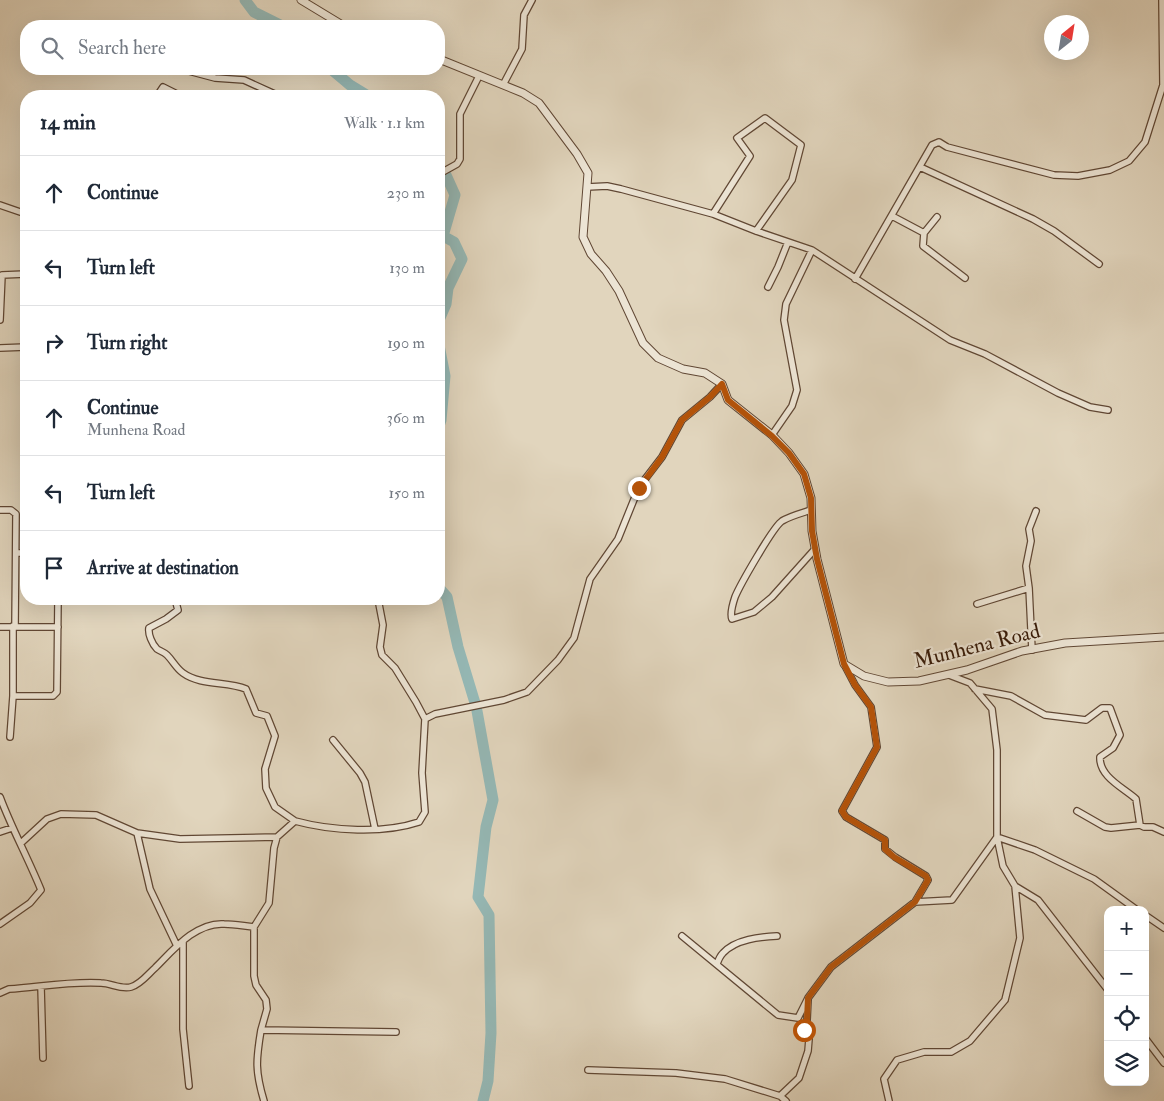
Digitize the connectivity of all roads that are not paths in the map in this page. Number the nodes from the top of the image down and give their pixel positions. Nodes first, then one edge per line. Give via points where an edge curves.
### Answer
1 (301, 0) edge
2 (532, 0) edge
3 (1162, 0) edge
4 (334, 20) edge
5 (445, 62) edge
6 (204, 75) edge
7 (479, 76) junction
8 (503, 85) junction
9 (266, 90) edge
10 (920, 167) junction
11 (445, 171) edge
12 (587, 187) junction
13 (0, 205) edge
14 (20, 212) edge
15 (713, 214) junction
16 (892, 216) junction
17 (937, 216) dead end
18 (756, 231) junction
19 (924, 233) junction
20 (788, 242) junction
21 (812, 250) junction
22 (1099, 264) dead end
23 (20, 274) edge
24 (855, 278) junction
25 (965, 278) dead end
26 (768, 287) dead end
27 (0, 320) edge
28 (20, 347) edge
29 (0, 348) edge
30 (722, 384) junction
31 (1108, 410) dead end
32 (772, 436) junction
33 (0, 510) edge
34 (811, 510) junction
35 (1036, 511) dead end
36 (815, 549) junction
37 (16, 553) junction
38 (20, 553) edge
39 (1029, 588) junction
40 (977, 604) dead end
41 (58, 605) edge
42 (177, 605) edge
43 (379, 605) edge
44 (14, 626) junction
45 (0, 627) edge
46 (58, 627) junction
47 (1164, 637) edge
48 (1032, 650) junction
49 (844, 664) junction
50 (948, 675) junction
51 (975, 688) junction
52 (13, 696) junction
53 (425, 719) junction
54 (10, 737) dead end
55 (333, 740) dead end
56 (0, 797) edge
57 (1077, 812) dead end
58 (295, 821) junction
59 (1140, 825) junction
60 (12, 828) junction
61 (375, 828) junction
62 (0, 832) edge
63 (1164, 832) edge
64 (137, 833) junction
65 (997, 836) junction
66 (276, 837) junction
67 (21, 844) junction
68 (1015, 886) junction
69 (915, 902) junction
70 (1131, 906) edge
71 (1149, 919) edge
72 (0, 924) edge
73 (254, 928) junction
74 (1164, 928) edge
75 (682, 936) dead end
76 (777, 936) dead end
77 (183, 941) junction
78 (177, 946) junction
79 (717, 964) junction
80 (1104, 985) edge
81 (41, 987) junction
82 (0, 993) edge
83 (808, 998) junction
84 (261, 1030) junction
85 (396, 1032) dead end
86 (1147, 1041) edge
87 (43, 1058) dead end
88 (1164, 1063) edge
89 (588, 1070) dead end
90 (189, 1086) dead end
91 (780, 1096) junction
92 (264, 1101) edge
93 (786, 1101) edge
94 (889, 1101) edge

1 - 4 street
2 - 8 street via 524,15 522,49
3 - 10 street via 1163,84 1145,142 1130,161 1110,170 1078,176 1054,175 947,147 939,142 932,145
5 - 7 street
6 - 9 street via 244,80
7 - 8 street
7 - 11 street via 460,114 460,159
8 - 12 street via 539,103 588,173
10 - 16 street
10 - 22 street via 1033,218
12 - 15 street via 621,189
12 - 30 street via 583,237 591,254 619,291 643,343 658,358 683,369 706,373
13 - 14 street
15 - 18 street
15 - 18 street via 750,156 736,138 766,118 801,145 792,180
16 - 19 street
16 - 24 street
17 - 19 street
18 - 20 street
19 - 25 street via 923,246
20 - 21 street
20 - 26 street
21 - 24 street
21 - 32 street via 786,304 784,320 797,390 792,406
23 - 27 street via 2,275
24 - 31 street via 950,340 986,354 1058,393 1090,407
28 - 29 street
30 - 32 street via 728,400
30 - 53 street via 682,420 662,457 639,488 618,539 590,579 574,638 558,660 527,692
32 - 34 street via 804,474
33 - 37 street via 11,510 16,514
34 - 36 street
34 - 36 street via 781,522 773,533 735,598 732,620 754,612 772,597
35 - 39 street via 1029,529 1031,541 1026,566
36 - 49 street
37 - 38 street
37 - 44 street
39 - 40 street
39 - 48 street
41 - 46 street
42 - 58 street via 178,610 149,628 148,634 156,648 184,674 246,689 256,713 267,716 275,736 265,769 266,788 275,807
43 - 53 street via 383,625 382,655 395,668
44 - 45 street
44 - 46 street
44 - 52 street
46 - 52 street via 57,692 53,696
47 - 48 street, Munhena Road via 1065,643
48 - 50 street, Munhena Road
49 - 50 street, Munhena Road via 864,676 888,682 919,681
49 - 69 street via 871,707 877,747 842,811 846,817 885,840 885,849 894,857 926,876 928,880
50 - 51 street
51 - 59 street via 1011,696 1045,715 1086,720 1102,708 1110,708 1120,735 1113,748 1100,757 1100,764 1113,782 1136,799
51 - 65 street via 992,709 997,750
52 - 54 street
53 - 61 street via 424,812 419,822 405,827
55 - 61 street via 365,782
56 - 60 street
57 - 59 street via 1105,827
58 - 61 street via 319,827
58 - 66 street
59 - 63 street
60 - 62 street
60 - 67 street
64 - 66 street via 180,839
64 - 67 street via 96,815 61,814 47,819
64 - 78 street via 150,888
65 - 68 street via 1003,866
65 - 69 street via 952,900
65 - 70 street via 1094,879
66 - 73 street via 268,903
67 - 72 street via 41,890 30,903
68 - 80 street via 1038,900
68 - 94 street via 1020,938 1005,1000 970,1041 951,1052 924,1052 897,1060 884,1079
69 - 83 street via 831,967
71 - 74 street
73 - 77 street via 223,923 210,925
73 - 84 street via 254,976 267,1009
75 - 79 street
76 - 79 street via 741,942 723,953
77 - 78 street
77 - 90 street via 183,1029
78 - 81 street via 131,987 103,983
79 - 83 street via 778,1015 798,1018
81 - 82 street via 9,989
81 - 87 street
83 - 91 street via 804,1030 809,1039 808,1051 799,1078
84 - 85 street
84 - 92 street via 256,1056
86 - 88 street
89 - 91 street via 676,1073 724,1080
91 - 93 street

